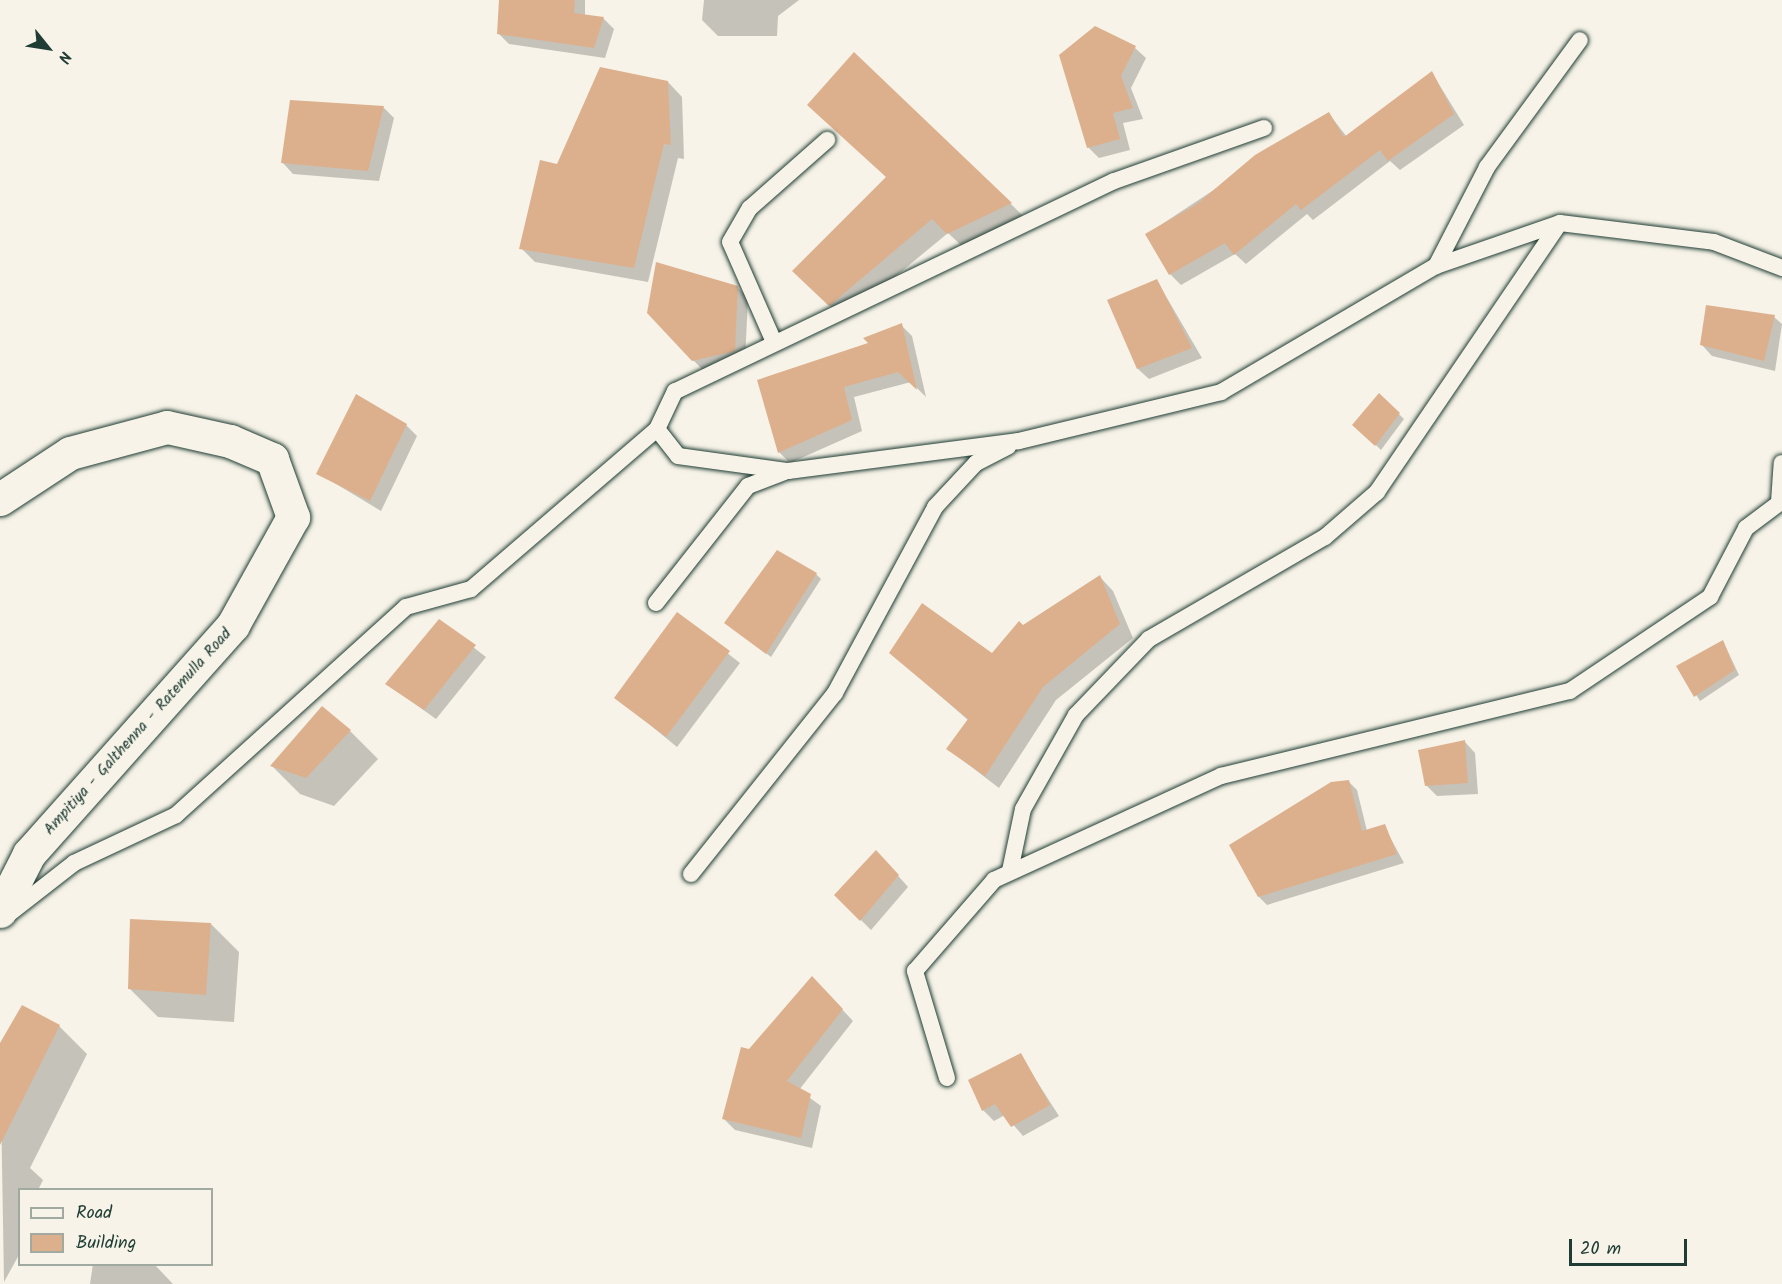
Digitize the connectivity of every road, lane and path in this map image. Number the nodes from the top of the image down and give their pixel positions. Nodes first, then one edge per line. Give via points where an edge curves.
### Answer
1 (1580, 40) dead end
2 (1264, 128) dead end
3 (827, 140) dead end
4 (1560, 223) junction
5 (1436, 266) junction
6 (1782, 268) edge
7 (774, 342) junction
8 (657, 429) junction
9 (1019, 441) junction
10 (1782, 463) edge
11 (788, 471) junction
12 (0, 499) edge
13 (1781, 502) edge
14 (656, 603) dead end
15 (1011, 871) junction
16 (691, 874) dead end
17 (0, 911) edge
18 (0, 922) edge
19 (947, 1078) dead end

1 - 5 lane via 1487,167
2 - 7 lane via 1114,181
3 - 7 lane via 750,208 730,242
4 - 5 lane
4 - 6 lane via 1714,242
4 - 15 lane via 1377,492 1324,537 1149,639 1076,715 1023,809
5 - 9 lane via 1221,392
7 - 8 lane via 675,392
8 - 11 lane via 678,456
8 - 18 lane via 471,589 406,606 176,814 74,863
9 - 11 lane
9 - 16 lane via 976,464 935,507 835,693
10 - 13 lane
11 - 14 lane via 748,486
12 - 17 street, Ampitiya - Galthenna - Ratemulla Road via 70,453 167,427 230,441 272,459 293,517 233,625 29,854
13 - 15 lane via 1746,528 1710,597 1570,691 1221,776
15 - 19 lane via 994,880 915,971

